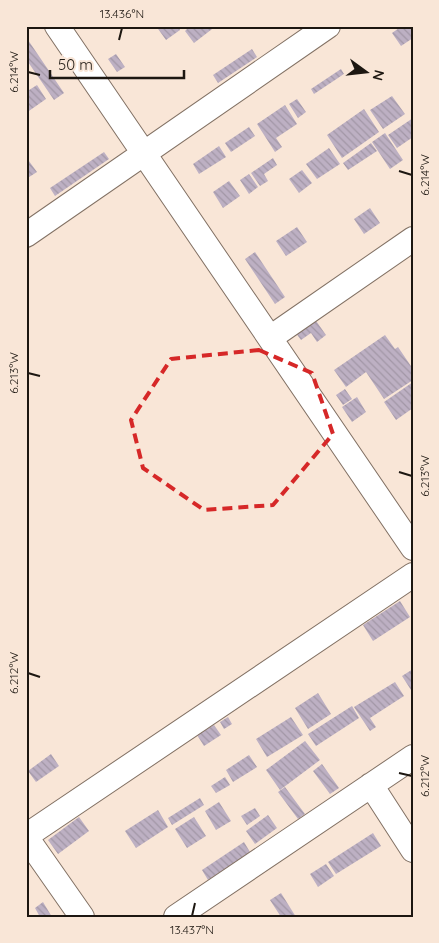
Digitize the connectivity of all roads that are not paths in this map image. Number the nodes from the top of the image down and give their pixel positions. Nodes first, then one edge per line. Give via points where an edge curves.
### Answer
1 (57, 26) edge
2 (313, 30) edge
3 (144, 154) junction
4 (26, 235) edge
5 (413, 239) edge
6 (270, 338) junction
7 (413, 548) edge
8 (413, 575) edge
9 (413, 757) edge
10 (370, 785) junction
11 (26, 836) edge
12 (413, 850) edge
13 (82, 917) edge
14 (176, 917) edge

1 - 3 street
2 - 3 street
3 - 4 street
3 - 6 street
5 - 6 street
6 - 7 street
8 - 11 street
9 - 10 street
10 - 12 street
10 - 14 street
11 - 13 street

